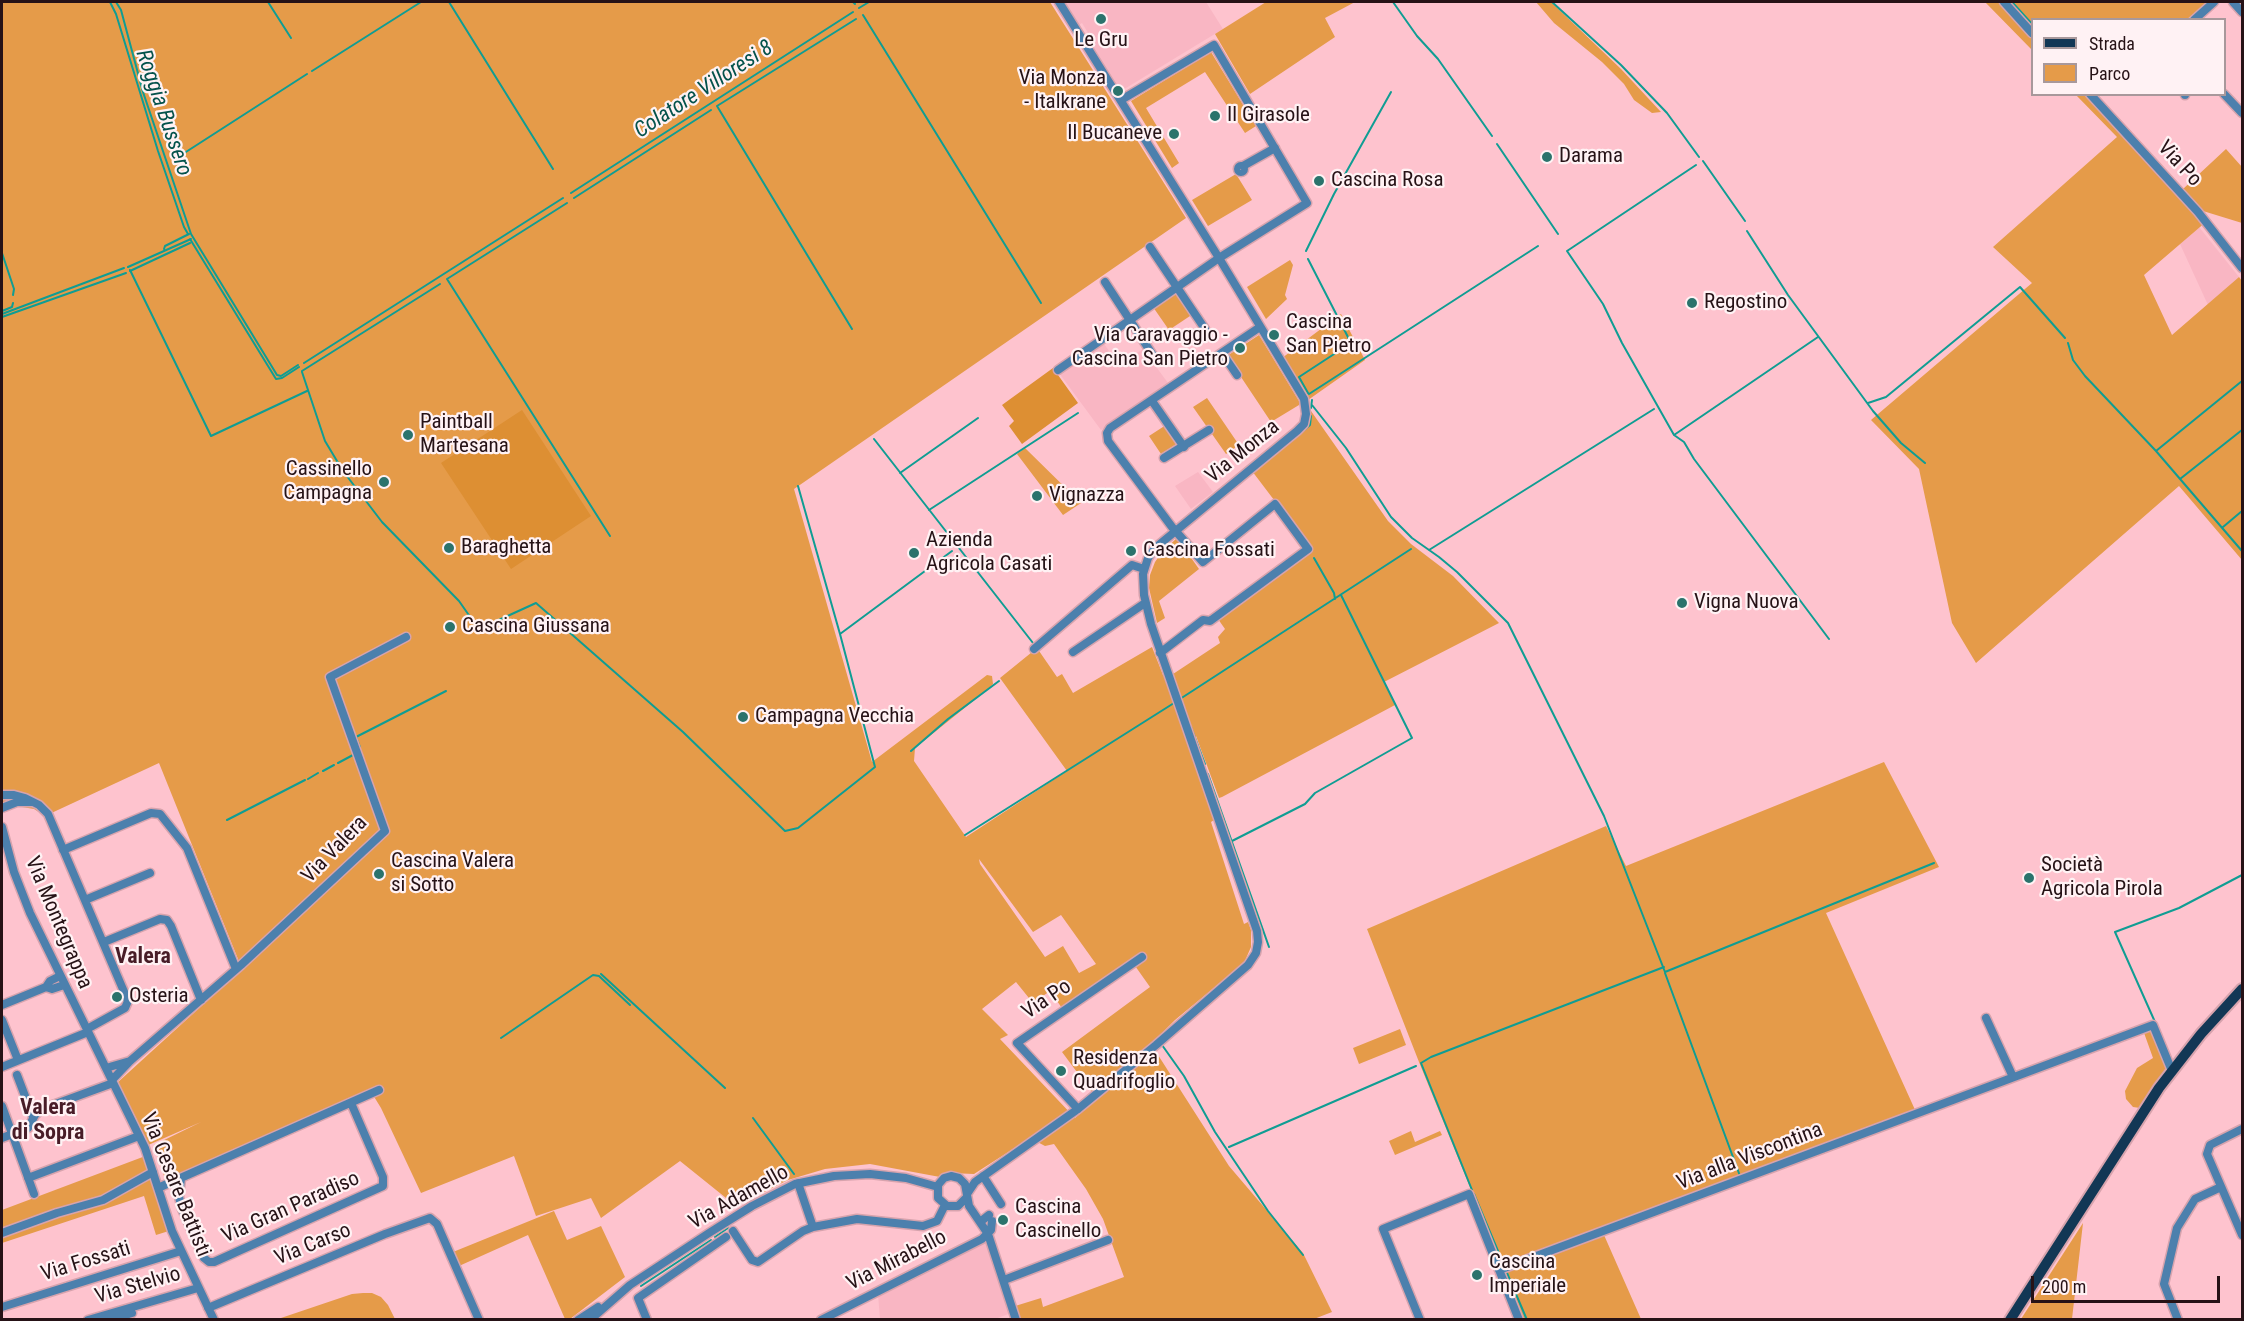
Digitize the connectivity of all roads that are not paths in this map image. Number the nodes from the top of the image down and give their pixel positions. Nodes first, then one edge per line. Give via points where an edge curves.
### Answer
1 (1059, 2) edge
2 (2004, 2) edge
3 (2214, 2) edge
4 (2233, 2) edge
5 (2242, 12) edge
6 (2196, 18) edge
7 (2031, 32) edge
8 (2094, 96) edge
9 (2226, 96) edge
10 (1120, 100) junction
11 (2242, 112) edge
12 (1275, 148) junction
13 (1243, 166) dead end
14 (1150, 247) dead end
15 (2239, 255) edge
16 (1219, 258) junction
17 (2242, 268) edge
18 (1105, 282) dead end
19 (1177, 287) junction
20 (1131, 319) junction
21 (1260, 327) junction
22 (1205, 329) dead end
23 (1222, 353) junction
24 (1156, 360) dead end
25 (1058, 370) dead end
26 (1237, 375) dead end
27 (1152, 401) junction
28 (1209, 430) dead end
29 (1184, 447) junction
30 (1164, 458) dead end
31 (1175, 530) junction
32 (1144, 569) junction
33 (1145, 603) junction
34 (406, 638) dead end
35 (1034, 649) dead end
36 (1073, 652) dead end
37 (1160, 653) junction
38 (2, 795) edge
39 (34, 802) junction
40 (2, 808) edge
41 (2, 827) edge
42 (63, 850) junction
43 (150, 873) dead end
44 (85, 900) junction
45 (104, 942) junction
46 (1142, 957) dead end
47 (236, 969) junction
48 (62, 981) junction
49 (2242, 989) edge
50 (201, 1000) junction
51 (2, 1005) edge
52 (1986, 1018) dead end
53 (2, 1020) edge
54 (87, 1031) junction
55 (18, 1060) junction
56 (130, 1061) junction
57 (2, 1067) edge
58 (106, 1068) junction
59 (2172, 1071) junction
60 (17, 1075) dead end
61 (2013, 1077) junction
62 (112, 1082) junction
63 (379, 1090) dead end
64 (351, 1103) junction
65 (2, 1106) edge
66 (1078, 1109) junction
67 (33, 1118) junction
68 (2242, 1129) edge
69 (12, 1134) junction
70 (139, 1136) junction
71 (2, 1138) edge
72 (153, 1172) junction
73 (982, 1177) junction
74 (28, 1178) junction
75 (181, 1178) junction
76 (961, 1179) junction
77 (798, 1183) junction
78 (938, 1187) junction
79 (2221, 1187) junction
80 (158, 1188) junction
81 (34, 1194) dead end
82 (967, 1196) junction
83 (1000, 1204) dead end
84 (945, 1205) junction
85 (957, 1206) junction
86 (973, 1212) junction
87 (980, 1222) junction
88 (813, 1227) junction
89 (2, 1233) edge
90 (988, 1234) junction
91 (2242, 1235) edge
92 (1108, 1240) dead end
93 (181, 1251) junction
94 (1499, 1270) junction
95 (1004, 1280) junction
96 (199, 1290) junction
97 (609, 1301) junction
98 (2, 1307) edge
99 (208, 1308) junction
100 (827, 1318) edge
101 (1518, 1319) edge
102 (88, 1320) edge
103 (109, 1320) edge
104 (214, 1320) edge
105 (479, 1320) edge
106 (578, 1320) edge
107 (590, 1320) edge
108 (647, 1320) edge
109 (1016, 1320) edge
110 (1420, 1320) edge
111 (2010, 1320) edge
112 (2178, 1320) edge

1 - 10 street, Via Monza
2 - 7 street
3 - 6 street
4 - 5 street
8 - 15 street, Via Po
9 - 11 street
10 - 12 street via 1214,45
10 - 16 street, Via Monza
12 - 13 street
12 - 16 street via 1307,203
14 - 19 street
15 - 17 street, Via Po
16 - 19 street
16 - 21 street, Via Monza
18 - 20 street
19 - 20 street
19 - 22 street
20 - 24 street
20 - 25 street
21 - 23 street
21 - 31 street, Via Monza via 1304,399 1305,422
23 - 26 street
23 - 27 street
27 - 29 street
27 - 31 street via 1110,428 1107,436
28 - 29 street
29 - 30 street
31 - 32 street, Via Monza via 1152,552
31 - 37 street via 1203,562 1275,504 1308,549
32 - 33 street
32 - 35 street via 1132,565
33 - 36 street
33 - 37 street
34 - 47 street, Via Valera via 330,677 385,831
37 - 66 street via 1257,931 1256,953 1231,979
38 - 39 street via 17,795
39 - 40 street via 17,802
39 - 42 street via 48,814
41 - 48 street, Via Montegrappa via 20,888
42 - 44 street
42 - 47 street via 151,813 161,815 187,848
43 - 44 street
44 - 45 street
45 - 50 street via 167,920
45 - 54 street via 128,1005
46 - 66 street, Via Po via 1017,1043
47 - 50 street, Via Valera
48 - 51 street via 50,981 46,987
48 - 54 street, Via Montegrappa
49 - 59 main road
50 - 56 street, Via Valera
52 - 61 street
53 - 55 street
54 - 55 street
54 - 58 street, Via Cesare Battisti
55 - 57 street
56 - 58 street, Via Valera
56 - 62 street, Via Valera
58 - 62 street, Via Cesare Battisti
59 - 61 street, Via alla Viscontina via 2153,1025
59 - 111 main road
60 - 67 street
61 - 94 street, Via alla Viscontina
62 - 67 street via 42,1109
62 - 70 street, Via Cesare Battisti
63 - 64 street
64 - 75 street
64 - 75 street, Via Gran Paradiso via 383,1177 382,1187 214,1262 204,1258 183,1212 179,1197
65 - 69 street
66 - 73 street
67 - 69 street via 28,1128
68 - 79 street via 2208,1149
69 - 71 street
69 - 74 street
70 - 72 street, Via Cesare Battisti
70 - 74 street
72 - 80 street, Via Cesare Battisti
72 - 89 street via 103,1200
73 - 76 street
73 - 82 street
73 - 83 street
74 - 81 street
75 - 80 street
76 - 78 street via 946,1177
76 - 82 street
77 - 78 street, Via Adamello via 870,1174
77 - 88 street
77 - 97 street, Via Adamello via 738,1214
78 - 84 street via 938,1197
79 - 91 street
79 - 112 street via 2195,1199 2177,1228 2164,1284
80 - 93 street, Via Cesare Battisti
82 - 85 street
82 - 86 street
84 - 85 street
84 - 88 street via 938,1220 923,1226 857,1219
85 - 86 street, Via Mirabello
86 - 87 street
87 - 90 street
87 - 90 street via 991,1218 992,1229
88 - 108 street via 758,1262 730,1234 638,1298
90 - 95 street
90 - 100 street, Via Mirabello
92 - 95 street
93 - 96 street, Via Cesare Battisti
93 - 98 street, Via Fossati
94 - 101 street
94 - 110 street via 1469,1194 1383,1228
95 - 109 street
96 - 99 street, Via Cesare Battisti
96 - 102 street, Via Stelvio
96 - 103 street, Via Stelvio
97 - 106 street, Via Adamello
97 - 107 street, Via Adamello
99 - 104 street, Via Cesare Battisti
99 - 105 street, Via Carso via 432,1218

